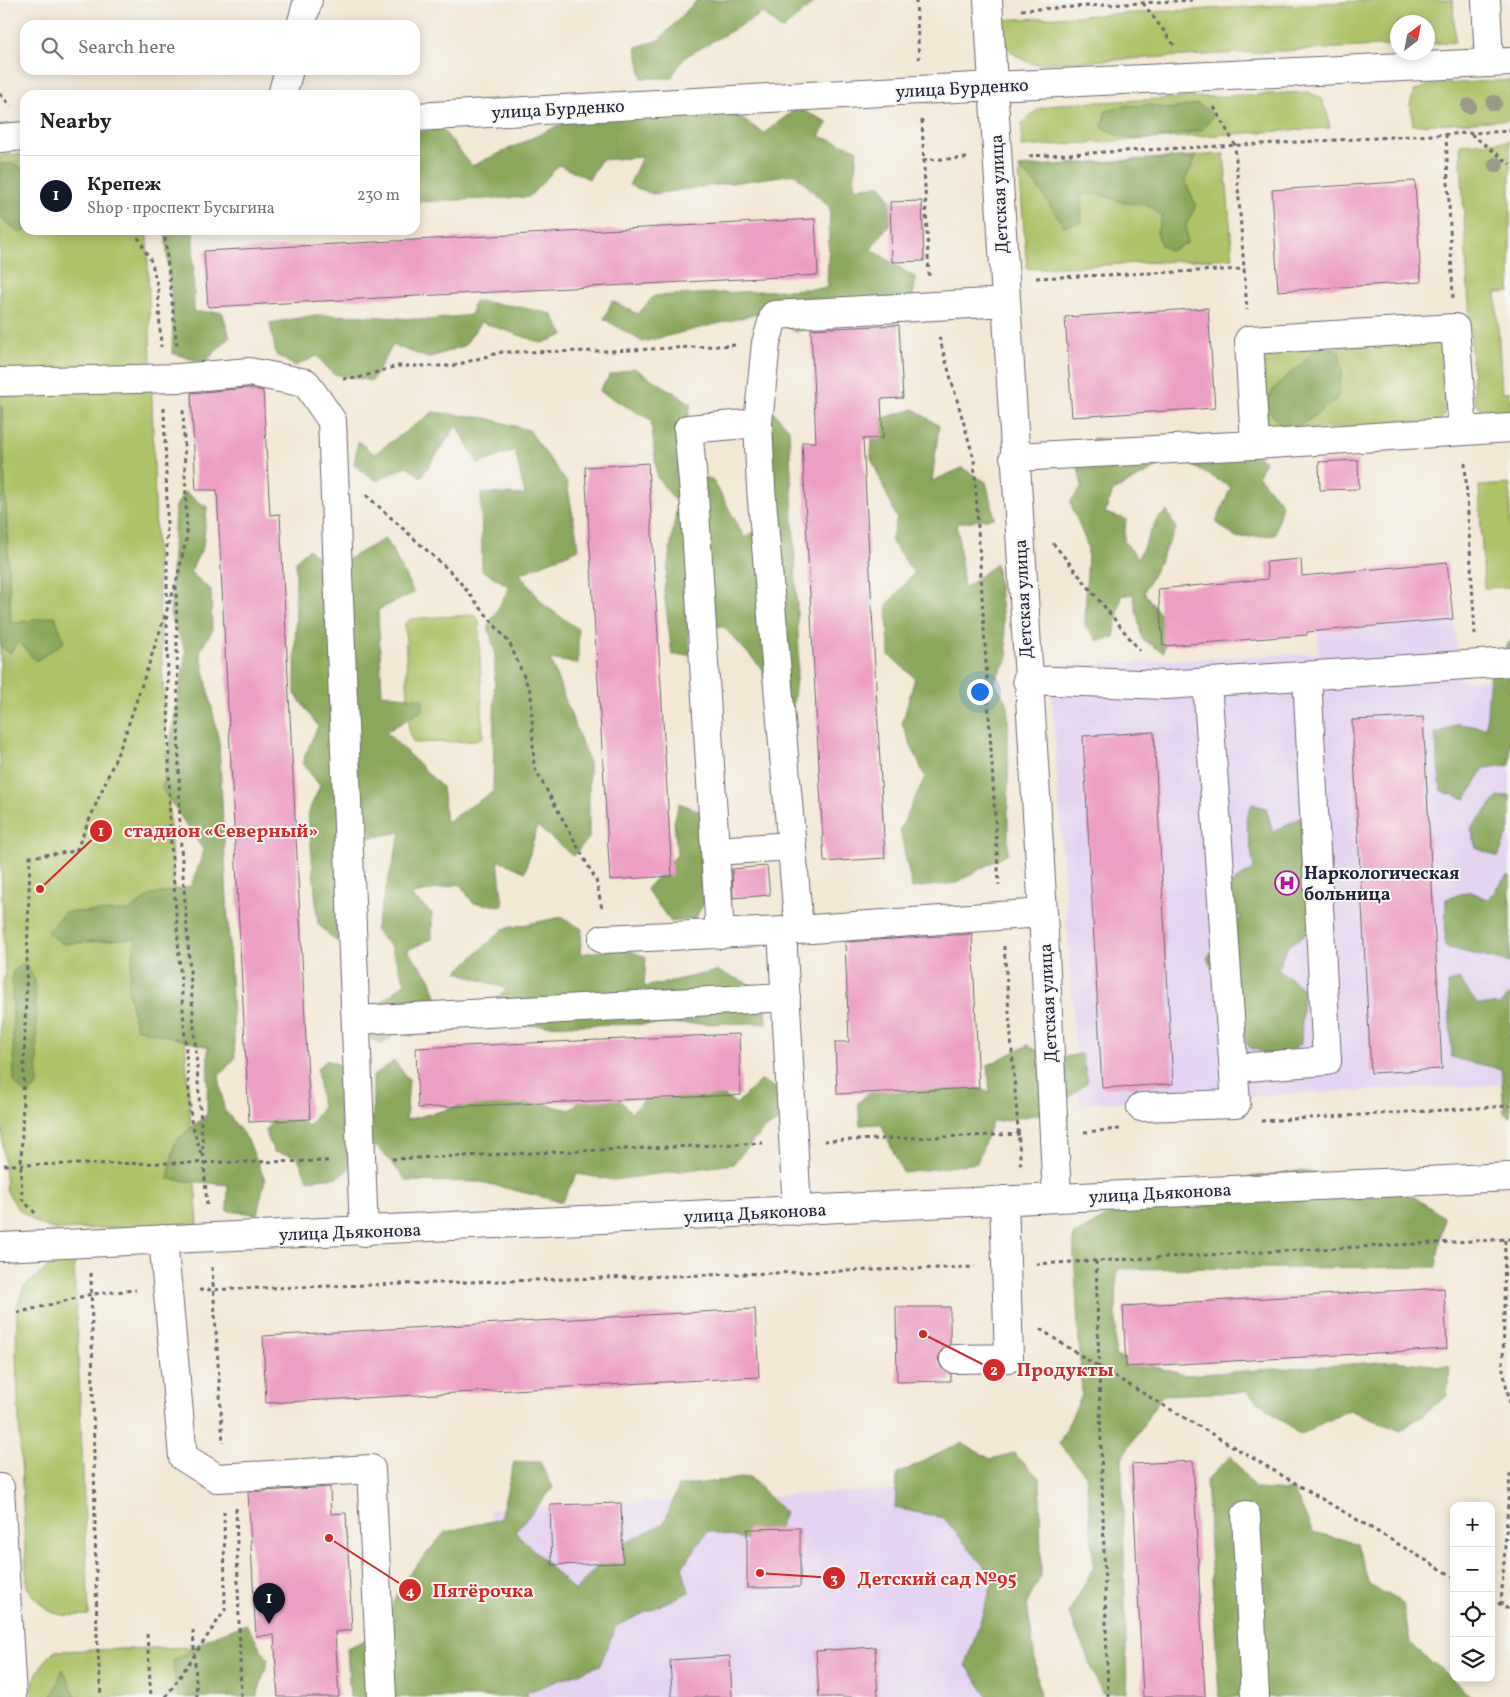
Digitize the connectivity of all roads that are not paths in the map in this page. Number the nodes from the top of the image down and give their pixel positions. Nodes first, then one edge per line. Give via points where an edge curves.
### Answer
1 (308, 0) edge
2 (1486, 0) edge
3 (988, 6) edge
4 (302, 20) edge
5 (1500, 62) edge
6 (288, 75) edge
7 (993, 86) junction
8 (283, 90) edge
9 (420, 117) edge
10 (20, 136) edge
11 (0, 138) edge
12 (1005, 291) junction
13 (0, 382) edge
14 (758, 423) junction
15 (1510, 428) edge
16 (1463, 431) junction
17 (1255, 445) junction
18 (1014, 457) junction
19 (1510, 662) edge
20 (1306, 676) junction
21 (1027, 680) junction
22 (1207, 682) junction
23 (792, 846) junction
24 (715, 851) junction
25 (1043, 913) junction
26 (790, 931) junction
27 (720, 934) junction
28 (603, 939) road end
29 (786, 997) junction
30 (356, 1020) junction
31 (1234, 1068) junction
32 (1141, 1107) dead end
33 (1510, 1177) edge
34 (1057, 1197) junction
35 (1004, 1200) junction
36 (797, 1211) junction
37 (364, 1232) junction
38 (163, 1239) junction
39 (0, 1247) edge
40 (954, 1359) dead end
41 (0, 1488) edge
42 (1246, 1515) dead end
43 (12, 1697) edge
44 (382, 1697) edge
45 (1255, 1697) edge

1 - 4 street
2 - 5 street
3 - 7 street, Детская улица
5 - 7 street, улица Бурденко
6 - 8 street
7 - 9 street, улица Бурденко
7 - 12 street, Детская улица
10 - 11 street
12 - 14 street via 930,307 774,314 766,344
12 - 18 street, Детская улица
13 - 30 street via 180,378 249,372 306,383 332,421
14 - 23 street
14 - 24 street via 688,429
15 - 16 street
16 - 17 street
16 - 17 street via 1455,328 1249,340
17 - 18 street
18 - 21 street, Детская улица
19 - 20 street
20 - 22 street
20 - 31 street via 1328,1061
21 - 22 street via 1166,685
21 - 25 street, Детская улица
22 - 31 street
23 - 24 street
23 - 26 street
24 - 27 street
25 - 26 street
25 - 34 street, Детская улица
26 - 27 street
26 - 29 street
27 - 28 street
29 - 30 street
29 - 36 street
30 - 37 street
31 - 32 street via 1236,1104
33 - 34 street, улица Дьяконова
34 - 35 street, улица Дьяконова
35 - 36 street, улица Дьяконова
35 - 40 street via 1009,1358
36 - 37 street, улица Дьяконова
37 - 38 street, улица Дьяконова
38 - 39 street, улица Дьяконова
38 - 44 street via 182,1457 217,1478 371,1469
41 - 43 street
42 - 45 street

